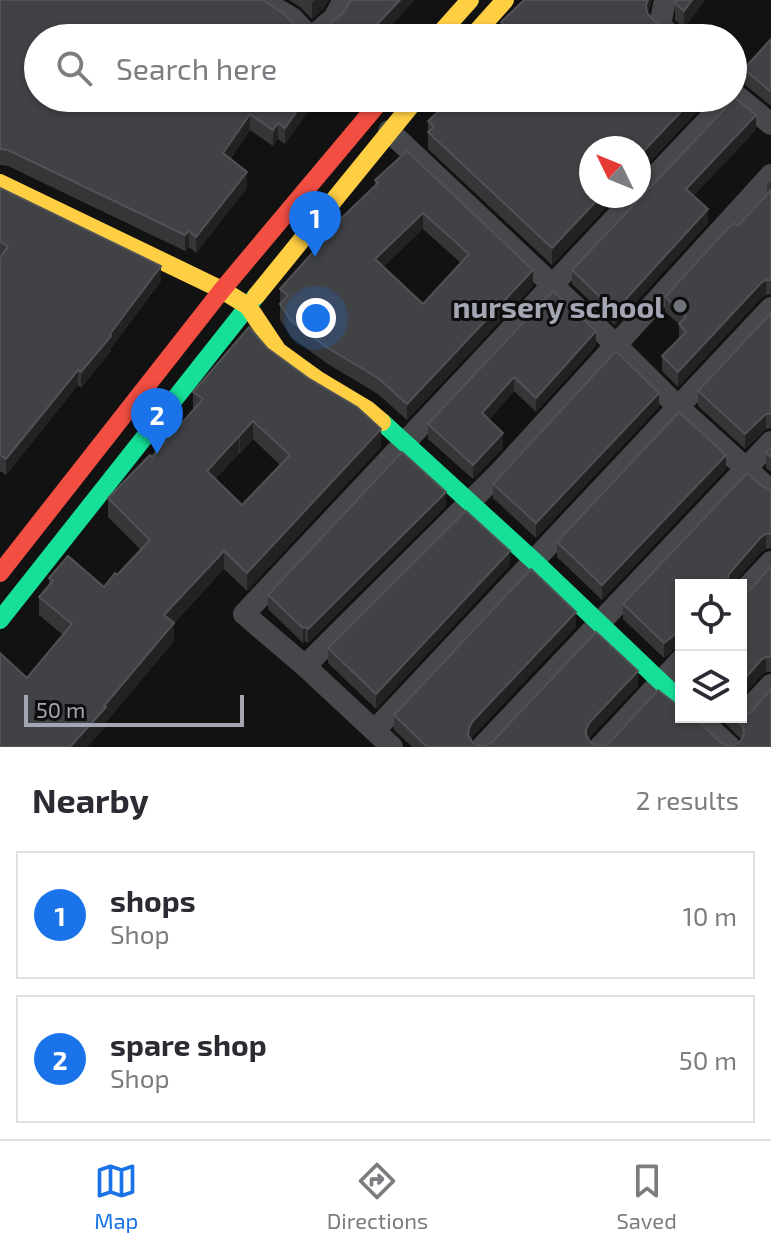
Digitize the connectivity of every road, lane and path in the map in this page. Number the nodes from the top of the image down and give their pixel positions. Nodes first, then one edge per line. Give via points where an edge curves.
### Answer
1 (262, 0) edge
2 (344, 0) edge
3 (470, 0) edge
4 (505, 0) edge
5 (665, 0) edge
6 (298, 24) edge
7 (327, 24) edge
8 (449, 24) edge
9 (484, 24) edge
10 (660, 24) edge
11 (747, 104) edge
12 (370, 112) edge
13 (405, 112) edge
14 (716, 112) edge
15 (771, 124) edge
16 (389, 131) junction
17 (771, 175) edge
18 (651, 181) edge
19 (0, 183) edge
20 (626, 208) edge
21 (553, 285) junction
22 (222, 290) junction
23 (248, 306) junction
24 (771, 308) edge
25 (616, 345) junction
26 (678, 407) junction
27 (771, 442) edge
28 (405, 443) junction
29 (747, 468) junction
30 (771, 491) edge
31 (469, 503) junction
32 (534, 561) junction
33 (771, 562) edge
34 (0, 573) edge
35 (747, 588) edge
36 (0, 620) edge
37 (599, 624) junction
38 (305, 666) junction
39 (675, 666) edge
40 (660, 682) junction
41 (771, 685) edge
42 (675, 696) edge
43 (747, 711) edge
44 (703, 723) edge
45 (737, 723) edge
46 (375, 730) junction
47 (721, 744) edge
48 (392, 747) edge
49 (482, 747) edge
50 (600, 747) edge

1 - 6 street
2 - 7 street
3 - 8 main road
4 - 9 main road
5 - 10 street
11 - 15 street
12 - 22 main road
13 - 16 main road
14 - 18 street
16 - 21 street
16 - 23 main road
17 - 25 street
19 - 22 main road
20 - 21 street
21 - 25 street
21 - 28 street
22 - 23 main road
22 - 34 main road
23 - 28 main road via 278,351 368,410
23 - 36 main road
24 - 26 street
25 - 26 street
25 - 31 street
26 - 29 street
26 - 32 street
27 - 29 street
28 - 31 main road
28 - 38 street via 244,614
29 - 30 street
29 - 37 street
31 - 32 main road
31 - 38 street
32 - 37 main road
32 - 46 street
33 - 35 street
37 - 40 main road
37 - 49 street
38 - 46 street
39 - 40 street
40 - 42 main road
40 - 50 street
41 - 43 street
44 - 47 street
45 - 47 street
46 - 48 street

